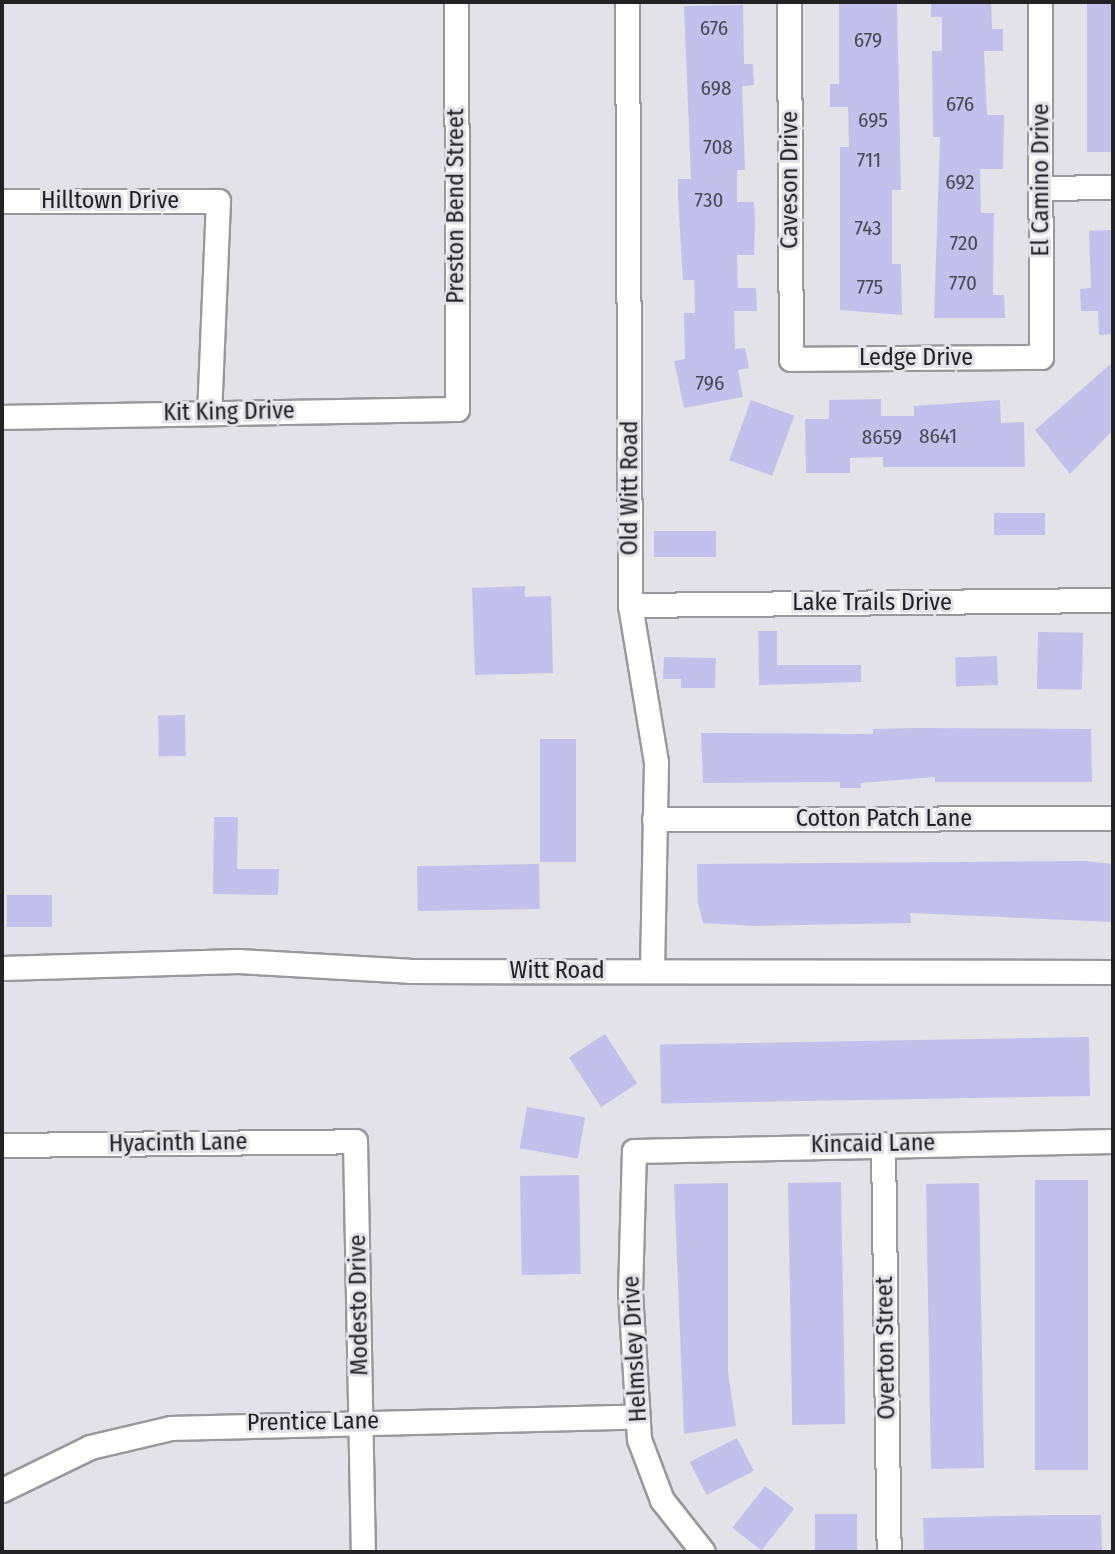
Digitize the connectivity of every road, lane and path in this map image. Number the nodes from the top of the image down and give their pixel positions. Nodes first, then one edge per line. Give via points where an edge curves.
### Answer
1 (456, 2) edge
2 (627, 2) edge
3 (789, 2) edge
4 (1040, 2) edge
5 (1113, 187) edge
6 (1041, 188) junction
7 (2, 201) edge
8 (1041, 358) joint
9 (791, 359) joint
10 (457, 409) joint
11 (209, 412) junction
12 (2, 417) edge
13 (1113, 600) edge
14 (631, 605) junction
15 (1113, 818) edge
16 (654, 819) junction
17 (2, 968) edge
18 (652, 971) junction
19 (1113, 972) edge
20 (355, 1141) joint
21 (1113, 1141) edge
22 (883, 1144) junction
23 (2, 1145) edge
24 (634, 1151) joint
25 (636, 1417) junction
26 (362, 1421) junction
27 (2, 1490) edge
28 (363, 1552) edge
29 (703, 1552) edge
30 (889, 1552) edge

1 - 10 street, Preston Bend Street
2 - 14 street, Old Witt Road
3 - 9 street, Caveson Drive
4 - 6 street, El Camino Drive
5 - 6 street
6 - 8 street, El Camino Drive
7 - 11 street, Hilltown Drive via 218,201
8 - 9 street, Ledge Drive
10 - 11 street, Kit King Drive
11 - 12 street, Kit King Drive
13 - 14 street, Lake Trails Drive
14 - 16 street, Old Witt Road via 637,671 655,742
15 - 16 street, Cotton Patch Lane
16 - 18 street, Old Witt Road
17 - 18 street, Witt Road via 237,961 344,970
18 - 19 street, Witt Road
20 - 23 street, Hyacinth Lane
20 - 26 street, Modesto Drive
21 - 22 street, Kincaid Lane
22 - 24 street, Kincaid Lane
22 - 30 street, Overton Street
24 - 25 street, Helmsley Drive
25 - 26 street, Prentice Lane
25 - 29 street, Helmsley Drive via 653,1480
26 - 27 street, Prentice Lane via 198,1424 144,1433 64,1457
26 - 28 street, Modesto Drive

